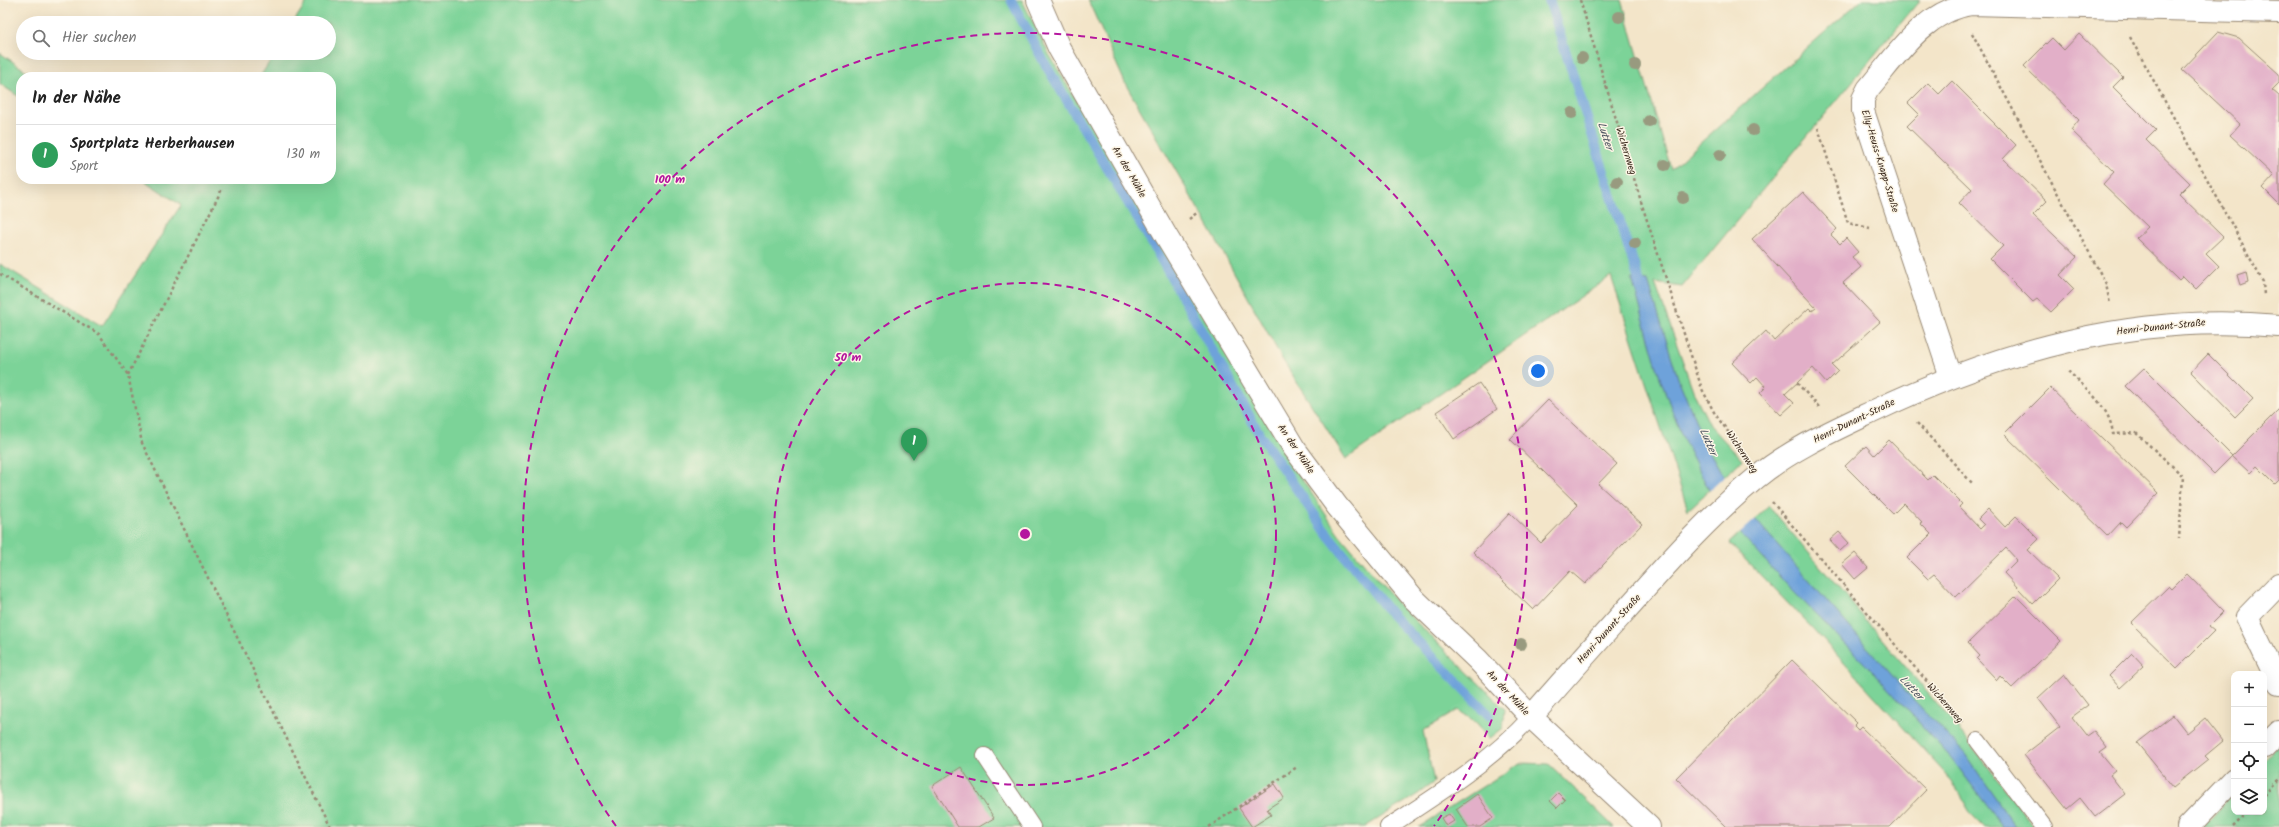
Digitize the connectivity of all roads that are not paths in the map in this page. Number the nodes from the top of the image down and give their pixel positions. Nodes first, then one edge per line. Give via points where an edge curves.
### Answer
1 (1038, 0) edge
2 (2276, 8) edge
3 (2272, 325) edge
4 (1951, 377) junction
5 (2279, 584) edge
6 (2279, 684) edge
7 (1531, 717) junction
8 (2279, 732) edge
9 (1978, 741) road end
10 (2267, 744) edge
11 (985, 756) dead end
12 (2231, 782) edge
13 (1032, 827) edge
14 (1388, 827) edge
15 (1649, 827) edge
16 (2044, 827) edge
17 (2188, 827) edge

1 - 7 street, An der Mühle via 1059,48 1165,234 1294,448 1337,506 1414,599 1478,660
2 - 4 street, Elly-Heuss-Knapp-Straße via 2123,9 1971,4 1958,6 1917,32 1868,89 1863,99 1865,119
3 - 4 street, Henri-Dunant-Straße via 2212,322 2117,331 2017,353
4 - 7 street, Henri-Dunant-Straße via 1896,400 1812,442 1756,478 1699,528
5 - 6 street via 2247,617
7 - 14 lane via 1514,736 1460,780
7 - 15 street, An der Mühle
8 - 10 street
9 - 16 lane
11 - 13 lane
12 - 17 street

